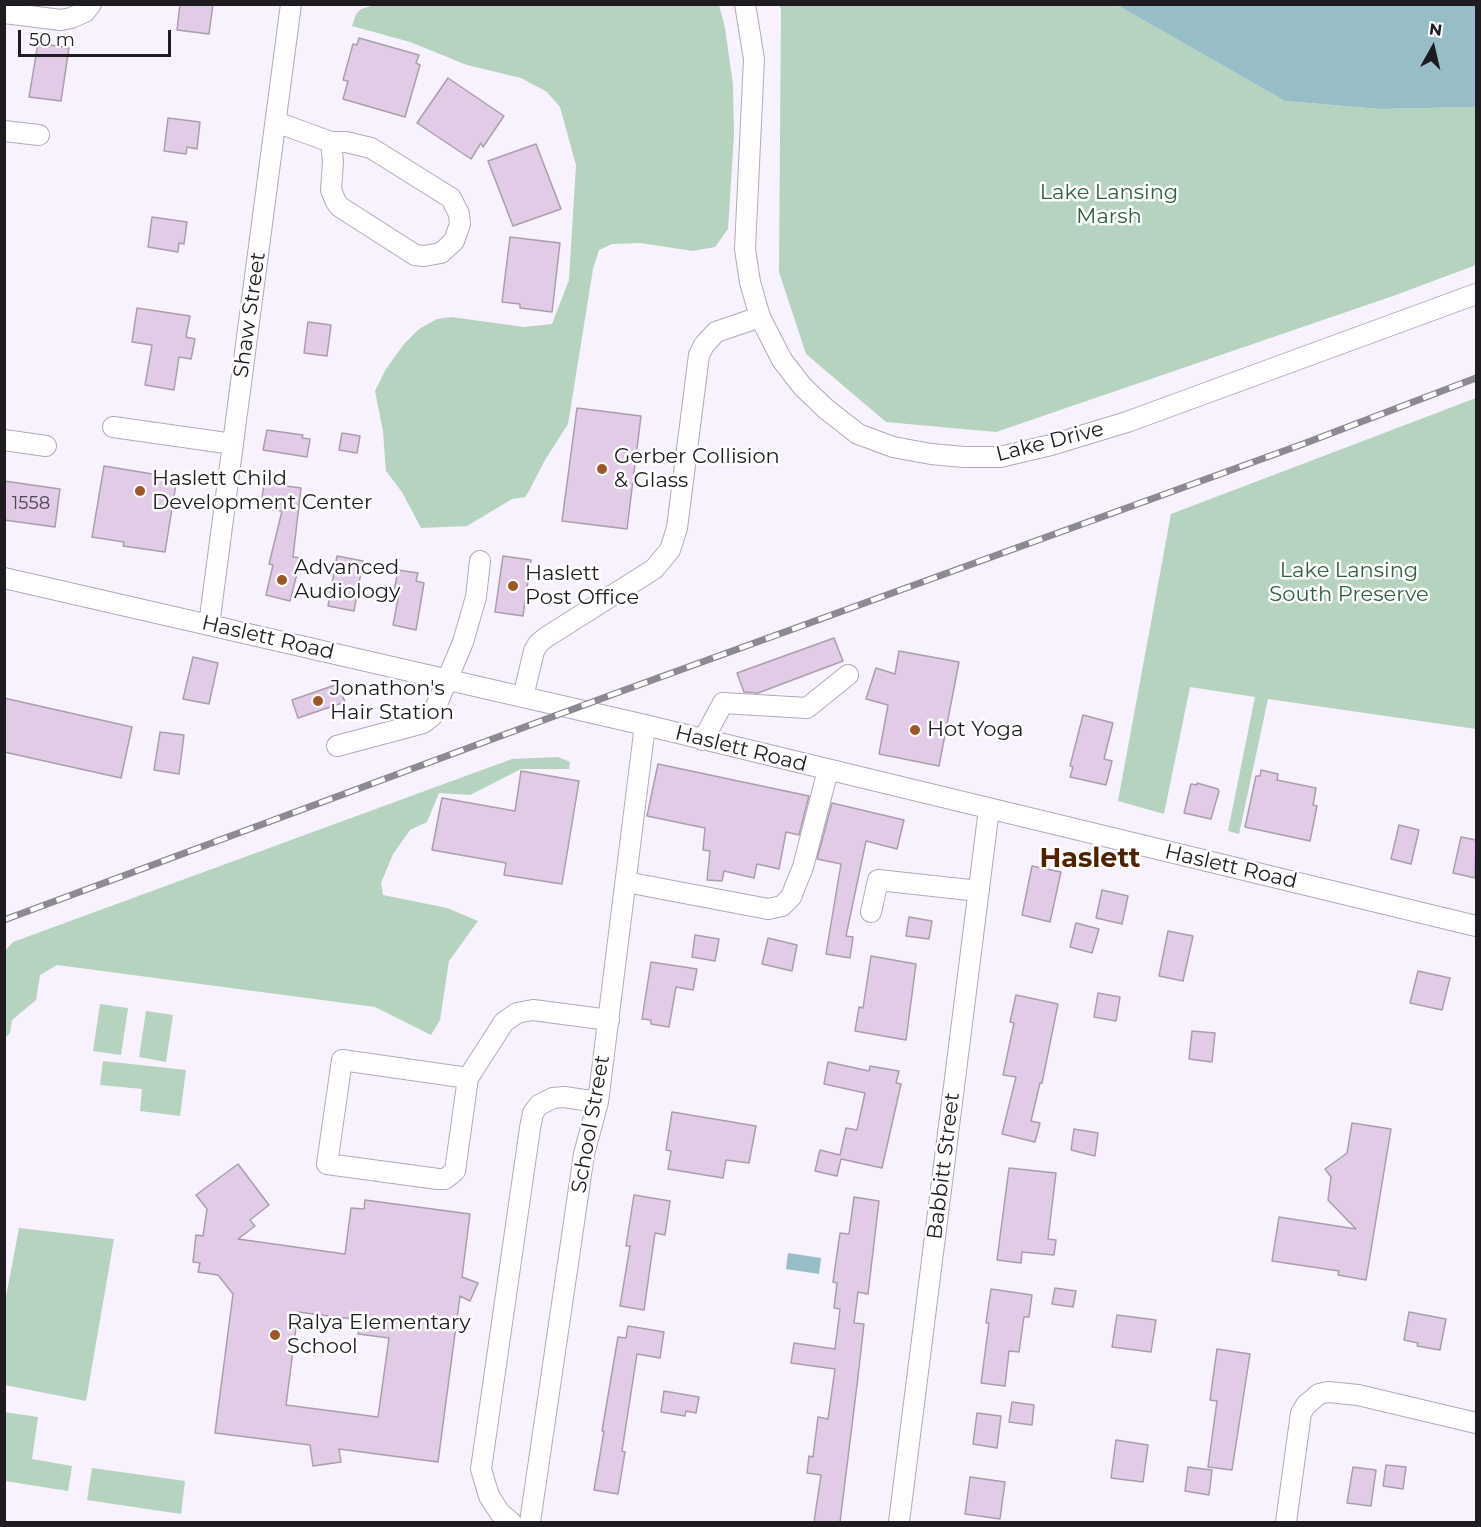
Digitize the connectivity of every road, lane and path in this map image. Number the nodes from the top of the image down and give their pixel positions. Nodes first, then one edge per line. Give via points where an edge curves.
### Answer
1 (91, 4) edge
2 (291, 4) edge
3 (745, 4) edge
4 (4, 13) edge
5 (276, 122) junction
6 (4, 131) edge
7 (39, 135) dead end
8 (331, 142) junction
9 (1476, 294) edge
10 (760, 318) junction
11 (113, 427) dead end
12 (4, 440) edge
13 (233, 444) junction
14 (46, 446) dead end
15 (480, 561) dead end
16 (4, 578) edge
17 (209, 625) junction
18 (848, 675) dead end
19 (447, 680) junction
20 (523, 697) junction
21 (645, 725) junction
22 (703, 740) junction
23 (337, 746) dead end
24 (828, 770) junction
25 (989, 809) junction
26 (626, 882) junction
27 (979, 891) junction
28 (871, 912) dead end
29 (1476, 926) edge
30 (609, 1020) junction
31 (468, 1078) junction
32 (598, 1102) junction
33 (1476, 1423) edge
34 (511, 1522) edge
35 (530, 1522) edge
36 (898, 1522) edge
37 (1286, 1522) edge

1 - 4 street via 85,12 60,20
2 - 5 street, Shaw Street
3 - 10 street, Lake Drive via 754,59 745,249
5 - 8 street
5 - 13 street, Shaw Street
6 - 7 street
8 - 8 street via 371,148 451,198 460,224 454,241 441,253 415,255 340,207 331,190
9 - 10 street, Lake Drive via 1127,422 999,457 931,454 893,447 858,434 802,386 782,360
10 - 20 street via 716,332 699,355 677,528 670,550 654,569 538,644
11 - 13 street
12 - 14 street
13 - 17 street, Shaw Street
15 - 19 street via 476,597
16 - 17 street, Haslett Road
17 - 19 street, Haslett Road
18 - 22 street via 807,708 723,703
19 - 20 street, Haslett Road
19 - 23 street via 433,714 426,721
20 - 21 street, Haslett Road
21 - 22 street, Haslett Road
21 - 26 street, School Street
22 - 24 street, Haslett Road
24 - 25 street, Haslett Road
24 - 26 street via 808,852 791,897 782,906 768,909
25 - 27 street, Babbitt Street
25 - 29 street, Haslett Road
26 - 30 street, School Street
27 - 28 street via 879,880
27 - 36 street, Babbitt Street
30 - 31 street via 533,1010 510,1016
30 - 32 street, School Street
31 - 31 street via 342,1060 327,1164 438,1179 451,1175 455,1171
32 - 34 street via 553,1098 533,1113 481,1469 489,1496
32 - 35 street, School Street via 584,1154
33 - 37 street via 1340,1392 1319,1394 1301,1413

